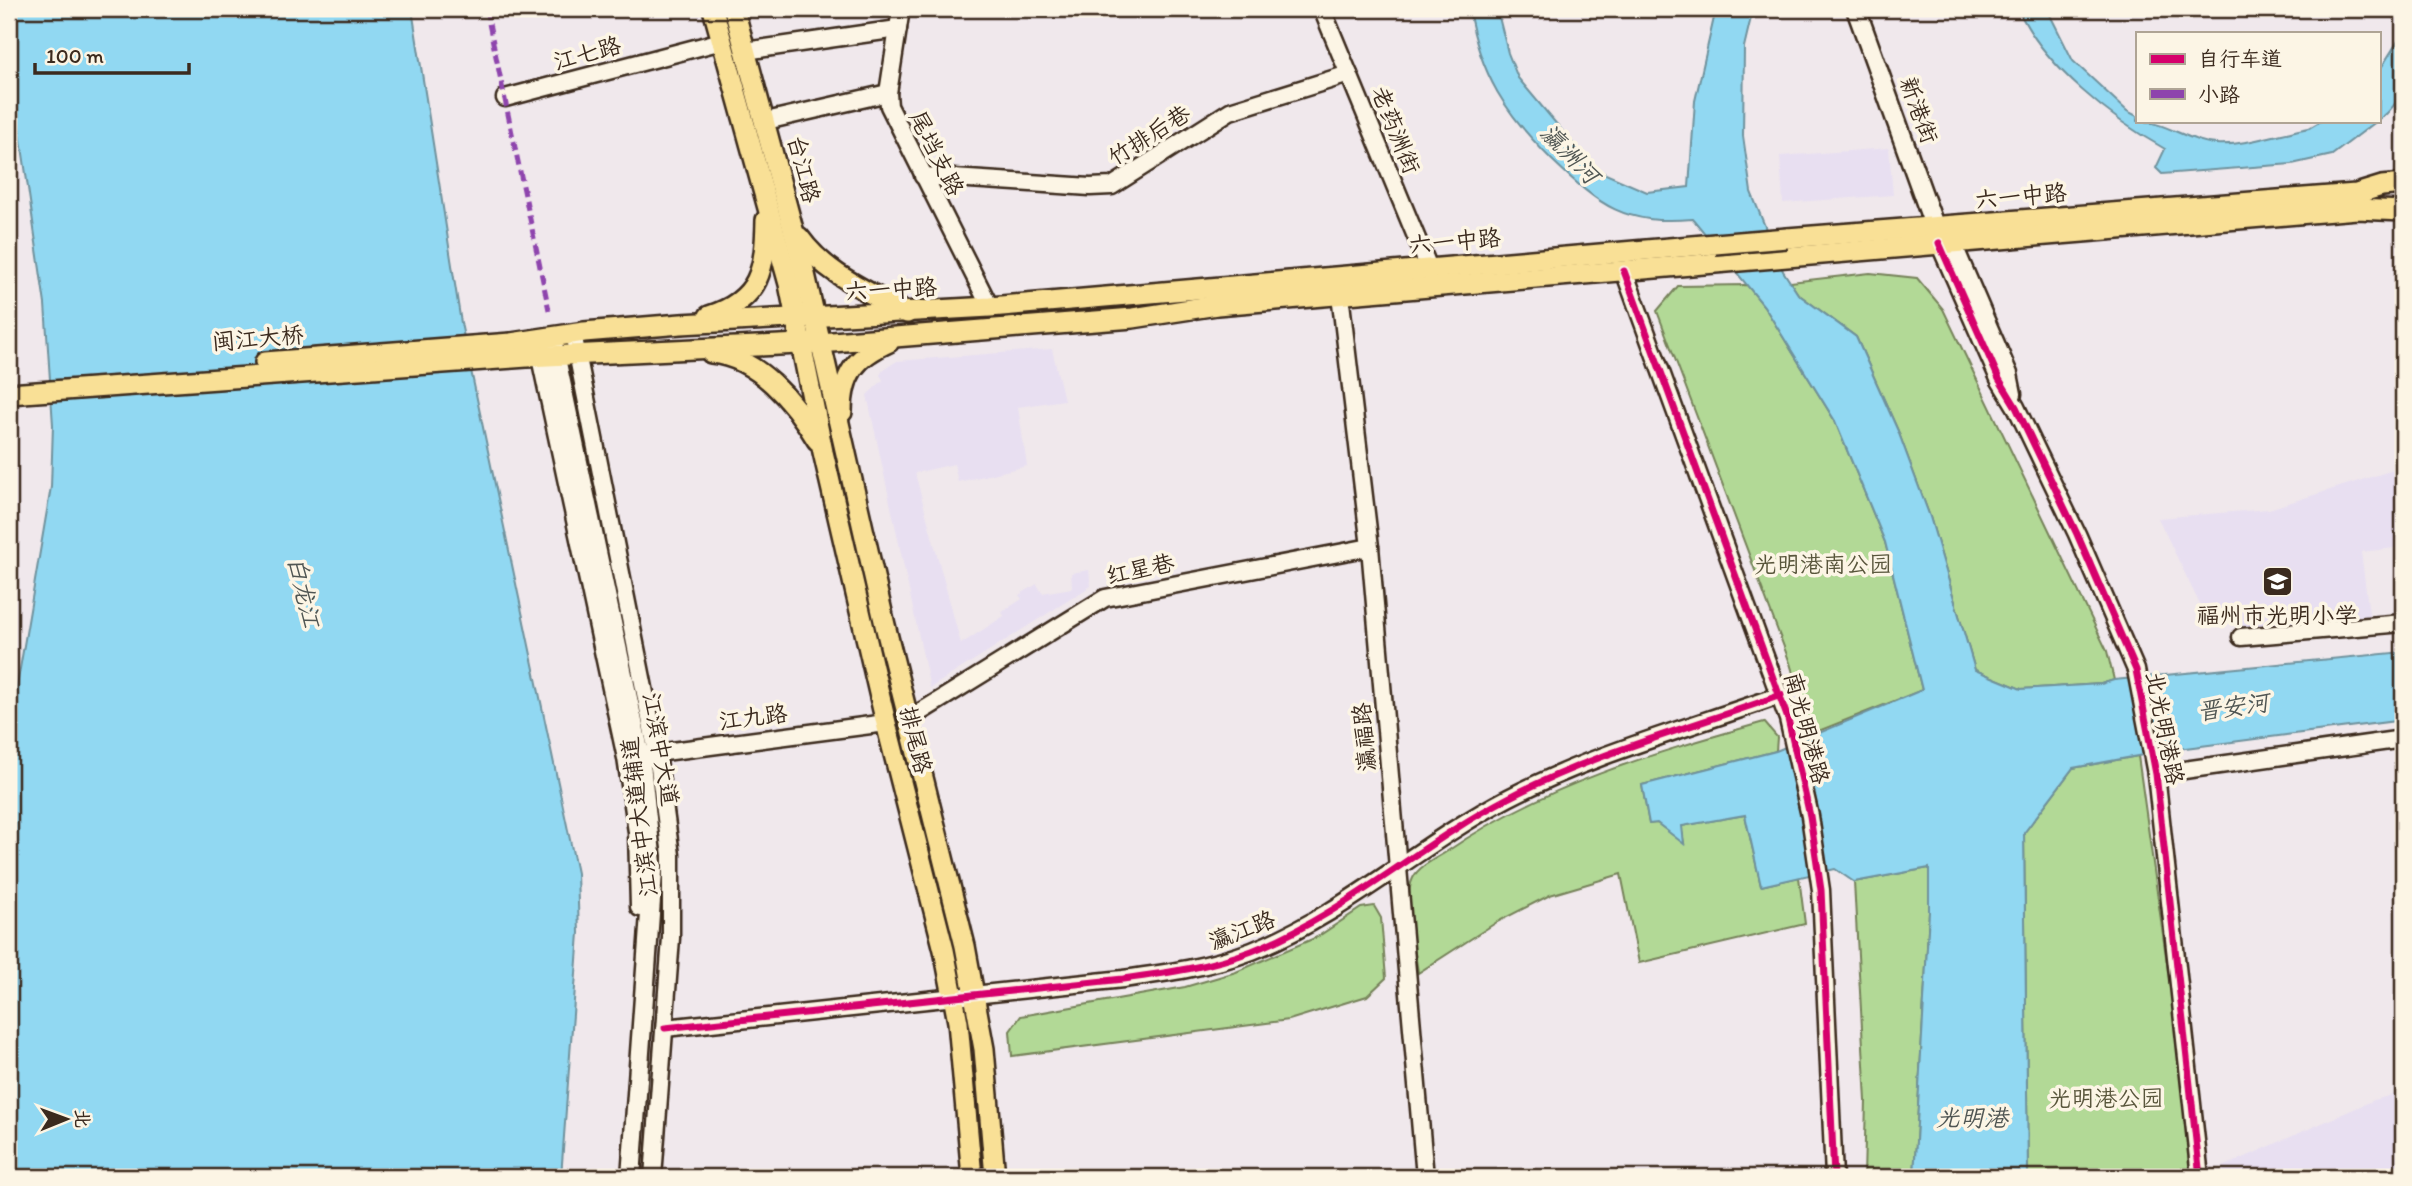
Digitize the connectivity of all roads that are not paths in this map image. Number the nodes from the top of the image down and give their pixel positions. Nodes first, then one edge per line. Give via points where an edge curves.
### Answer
1 (713, 9) edge
2 (734, 9) edge
3 (901, 9) edge
4 (1322, 9) edge
5 (1856, 9) edge
6 (1867, 9) edge
7 (898, 29) junction
8 (722, 41) junction
9 (745, 51) junction
10 (1349, 74) junction
11 (888, 93) junction
12 (505, 99) dead end
13 (766, 121) junction
14 (923, 176) junction
15 (2401, 198) edge
16 (767, 199) junction
17 (792, 222) junction
18 (1944, 234) junction
19 (1429, 268) junction
20 (1624, 271) junction
21 (1340, 294) junction
22 (990, 307) junction
23 (908, 314) junction
24 (806, 317) junction
25 (681, 324) junction
26 (573, 333) junction
27 (907, 336) junction
28 (811, 343) junction
29 (549, 350) junction
30 (510, 351) junction
31 (682, 351) junction
32 (584, 354) junction
33 (9, 382) edge
34 (9, 394) edge
35 (844, 448) junction
36 (823, 452) junction
37 (1370, 547) junction
38 (2403, 622) edge
39 (2241, 638) dead end
40 (1781, 695) junction
41 (909, 719) junction
42 (886, 723) junction
43 (2403, 739) edge
44 (641, 755) junction
45 (2154, 765) junction
46 (1396, 867) junction
47 (975, 993) junction
48 (954, 998) junction
49 (665, 1028) junction
50 (622, 1177) edge
51 (631, 1177) edge
52 (653, 1177) edge
53 (972, 1177) edge
54 (995, 1177) edge
55 (1425, 1177) edge
56 (1835, 1177) edge
57 (2200, 1177) edge

1 - 8 main road, 台江路
2 - 9 main road, 台江路
3 - 7 street, 尾垱支路
4 - 10 street, 老药洲街
5 - 18 main road, 新港街
6 - 18 main road, 新港街
7 - 9 street
7 - 11 street, 尾垱支路
8 - 12 street, 江七路
8 - 16 main road, 台江路
9 - 13 main road, 台江路
10 - 14 street, 竹排后巷 via 1230,111 1112,186
10 - 19 street, 老药洲街
11 - 13 street
11 - 14 street, 尾垱支路 via 892,113
13 - 17 main road, 台江路
14 - 22 street, 尾垱支路
15 - 18 main road, 六一中路
16 - 24 main road, 台江路
16 - 25 main road via 764,260 758,282 733,306
17 - 23 main road via 808,250 830,268
17 - 24 main road, 台江路
18 - 19 main road, 六一中路, bridge via 1787,239
18 - 20 main road, 六一中路 via 1798,255
18 - 45 street, 北光明港路 via 2009,374 2016,407 2136,670
19 - 22 main road, 六一中路
20 - 21 main road, 六一中路
20 - 40 street, 南光明港路
21 - 27 main road, 六一中路 via 1133,318
21 - 37 street, 瀛福路
22 - 23 main road, 六一中路
23 - 24 main road, 六一中路
24 - 25 main road, 六一中路
24 - 28 main road, 排尾路
25 - 26 main road, 六一中路
26 - 29 main road, 六一中路
26 - 32 street, 江滨中大道辅道
27 - 28 main road, 六一中路
27 - 35 main road via 868,352 847,376 842,410
28 - 31 main road, 六一中路
28 - 35 main road, 排尾路
28 - 36 main road, 排尾路
29 - 30 main road
29 - 32 main road, 六一中路
29 - 44 main road, 江滨中大道
30 - 33 main road, 闽江大桥
30 - 34 main road, 闽江大桥
31 - 32 main road, 六一中路
31 - 36 main road via 720,354 768,380 792,402
32 - 44 street, 江滨中大道辅道
35 - 41 main road, 排尾路
36 - 42 main road, 排尾路
37 - 41 street, 红星巷 via 1105,598
37 - 46 street, 瀛福路
38 - 39 street
40 - 46 street, 瀛江路 via 1562,772 1474,816
40 - 56 street, 南光明港路 via 1810,816 1821,890
41 - 47 main road, 排尾路
42 - 44 street, 江九路
42 - 48 main road, 排尾路
43 - 45 street
44 - 49 street, 江滨中大道辅道 via 672,880
44 - 50 main road, 江滨中大道 via 640,902
44 - 51 main road, 江滨中大道 via 653,873
45 - 57 street, 北光明港路
46 - 47 street, 瀛江路 via 1309,922 1225,960 1167,973
46 - 55 street, 瀛福路
47 - 48 street, 瀛江路
47 - 54 main road, 排尾路
48 - 49 street, 瀛江路
48 - 53 main road, 排尾路
49 - 52 street, 江滨中大道辅道

